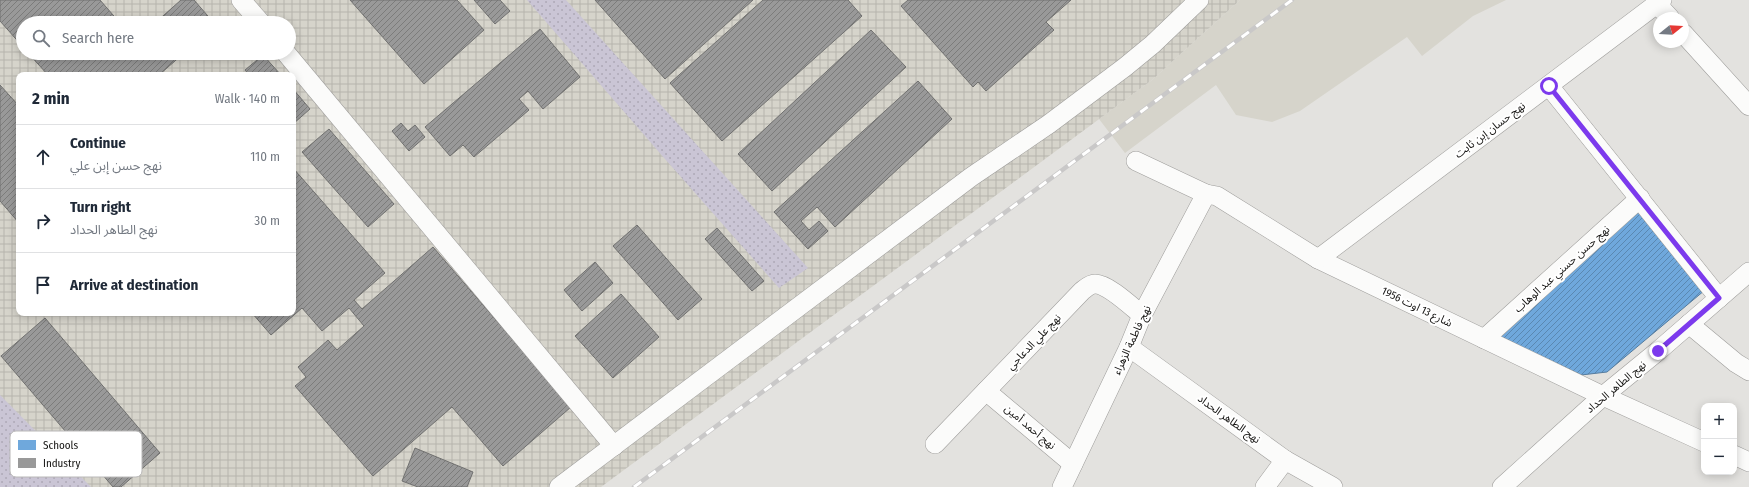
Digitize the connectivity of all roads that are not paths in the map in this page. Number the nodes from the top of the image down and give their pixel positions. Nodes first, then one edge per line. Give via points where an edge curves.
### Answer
1 (242, 0) edge
2 (1199, 0) edge
3 (1659, 2) edge
4 (1666, 12) edge
5 (255, 16) edge
6 (1689, 40) edge
7 (292, 60) edge
8 (1549, 86) junction
9 (1749, 106) edge
10 (1136, 161) dead end
11 (1206, 194) junction
12 (1640, 198) junction
13 (1318, 259) junction
14 (1749, 272) edge
15 (1719, 298) junction
16 (1142, 316) junction
17 (1689, 324) junction
18 (1484, 339) junction
19 (1129, 347) junction
20 (1749, 371) edge
21 (986, 391) junction
22 (1603, 396) junction
23 (1701, 441) edge
24 (935, 444) dead end
25 (614, 446) junction
26 (1737, 457) edge
27 (1285, 460) junction
28 (1749, 462) edge
29 (1073, 464) junction
30 (1508, 486) edge
31 (560, 487) edge
32 (1062, 487) edge
33 (1265, 487) edge
34 (1333, 487) edge

1 - 5 street
2 - 25 street via 1125,67 1049,124 971,177
3 - 4 street
3 - 8 street, نهج حسان إبن ثابت
6 - 9 street
7 - 25 street
8 - 12 street
8 - 13 street, نهج حسان إبن ثابت
10 - 11 street, شارع 13 اوت 1956
11 - 13 street, شارع 13 اوت 1956 via 1217,196
11 - 16 street, نهج فاطمة الزهراء
12 - 15 street
12 - 18 street, نهج حسن حسني عبد الوهاب
13 - 18 street, شارع 13 اوت 1956
14 - 15 street, نهج الطاهر الحداد
15 - 17 street, نهج الطاهر الحداد
16 - 19 street, نهج فاطمة الزهراء
16 - 21 street, نهج علي الدعاجي via 1105,286 1089,286
17 - 20 street
17 - 22 street, نهج الطاهر الحداد
18 - 22 street, شارع 13 اوت 1956
19 - 27 street, نهج الطاهر الحداد
19 - 29 street, نهج فاطمة الزهراء
21 - 24 street, نهج علي الدعاجي
21 - 29 street, نهج أحمد أمين
22 - 23 street, شارع 13 اوت 1956
22 - 30 street, نهج الطاهر الحداد
25 - 31 street
26 - 28 street
27 - 33 street
27 - 34 street, نهج الطاهر الحداد
29 - 32 street, نهج فاطمة الزهراء

